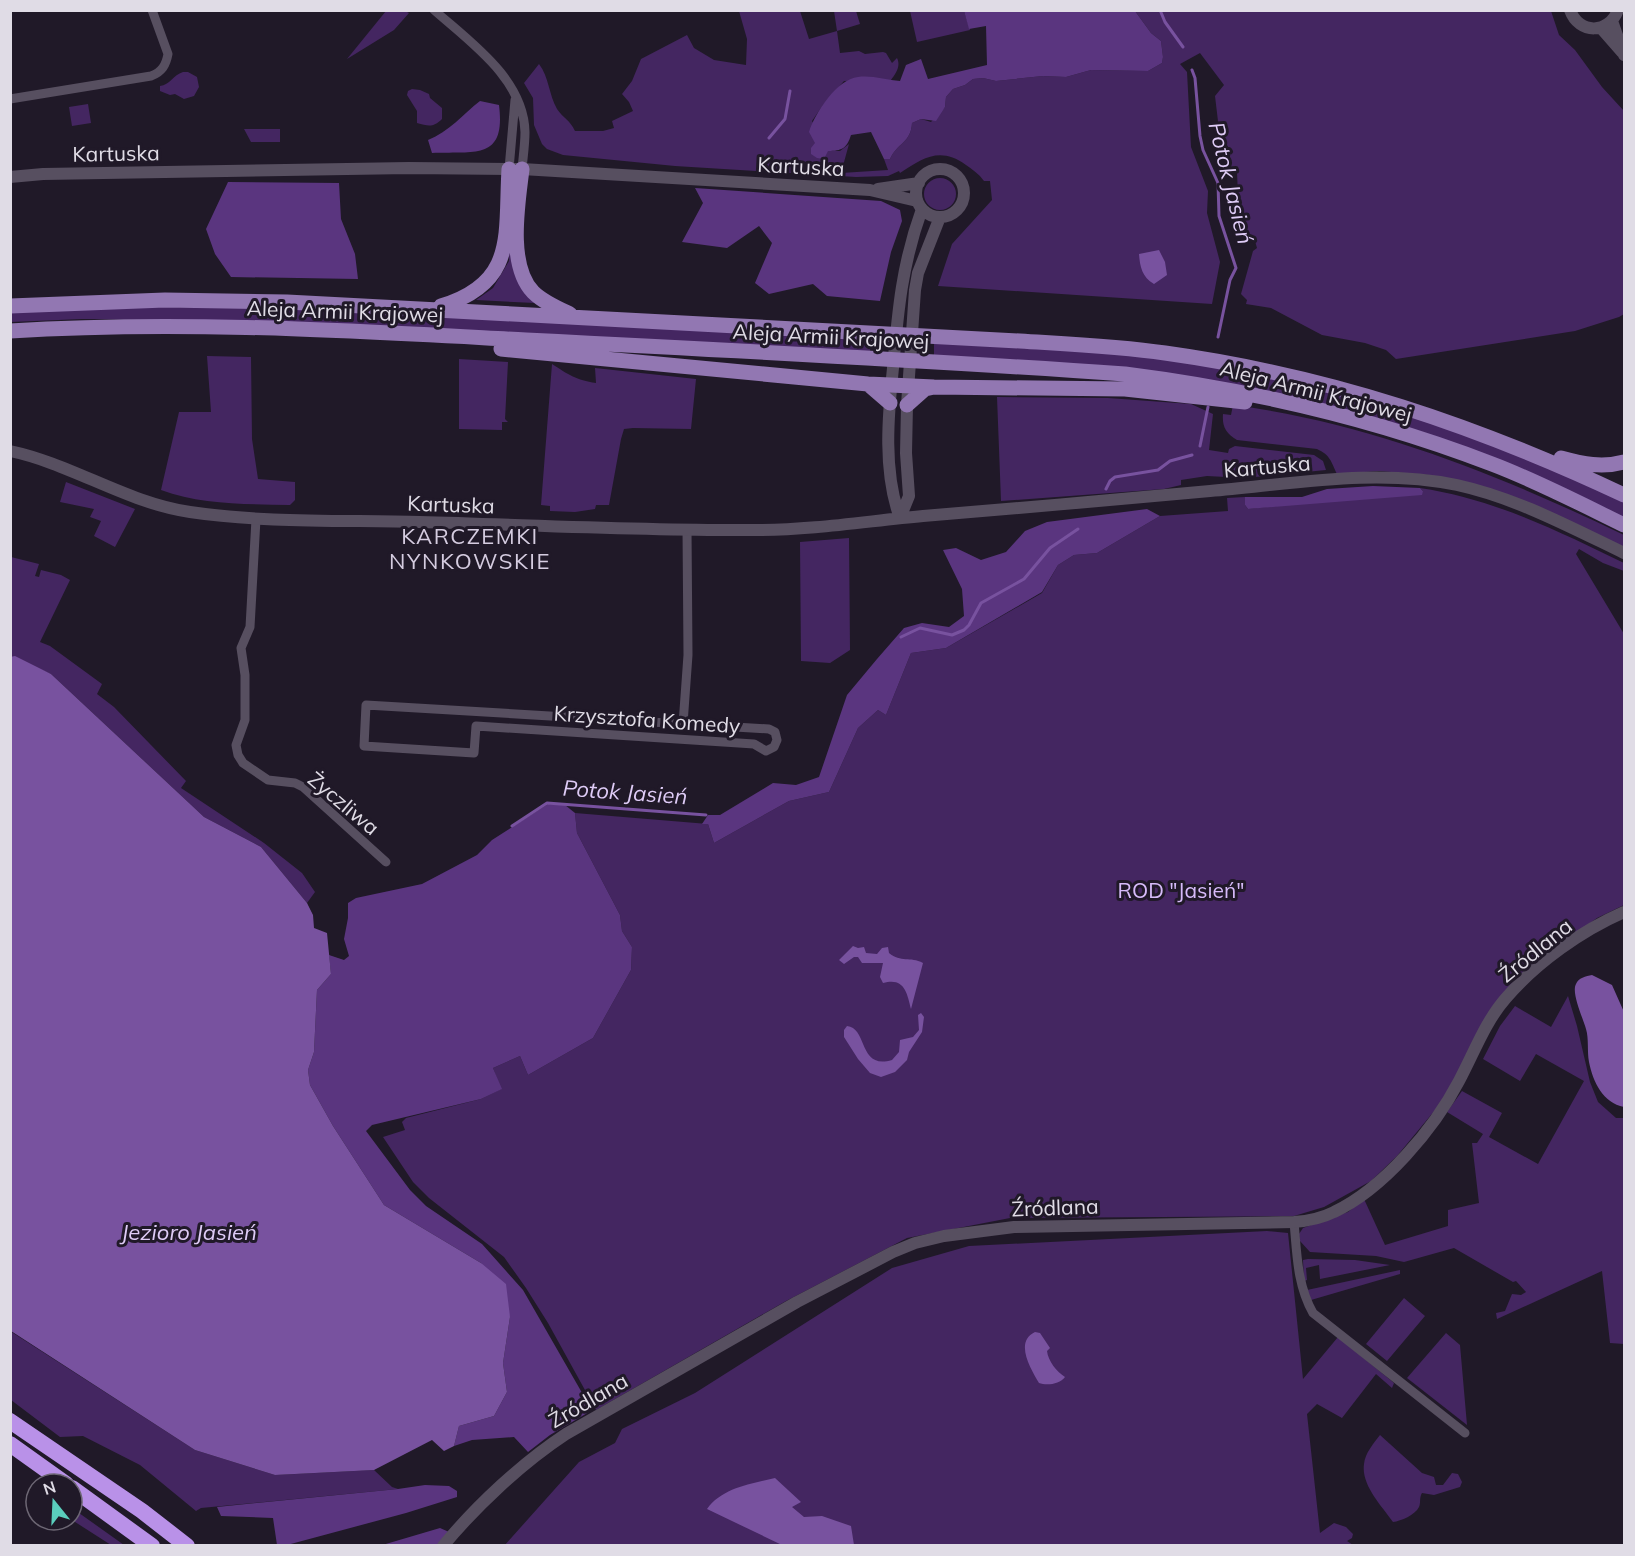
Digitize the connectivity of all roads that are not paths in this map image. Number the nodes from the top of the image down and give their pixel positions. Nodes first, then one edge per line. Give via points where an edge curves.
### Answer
1 (152, 10) edge
2 (434, 10) edge
3 (1570, 10) edge
4 (1615, 16) edge
5 (1601, 28) junction
6 (1624, 54) edge
7 (10, 99) edge
8 (515, 169) junction
9 (10, 177) edge
10 (919, 183) junction
11 (870, 190) junction
12 (920, 205) junction
13 (940, 218) junction
14 (10, 306) edge
15 (430, 309) junction
16 (575, 316) junction
17 (10, 332) edge
18 (421, 335) junction
19 (868, 384) junction
20 (891, 385) junction
21 (908, 386) junction
22 (934, 387) junction
23 (890, 403) junction
24 (907, 405) junction
25 (1367, 422) junction
26 (1520, 448) junction
27 (10, 451) edge
28 (1624, 462) edge
29 (1624, 495) edge
30 (900, 518) junction
31 (256, 519) junction
32 (1624, 525) edge
33 (687, 529) junction
34 (1624, 553) edge
35 (683, 724) junction
36 (386, 862) dead end
37 (1624, 912) edge
38 (1294, 1222) junction
39 (10, 1421) edge
40 (1465, 1433) dead end
41 (10, 1444) edge
42 (49, 1472) edge
43 (84, 1497) edge
44 (152, 1545) edge
45 (187, 1545) edge
46 (443, 1545) edge

1 - 7 street via 168,54 158,73
2 - 8 street via 492,61 515,97 525,131
3 - 5 street via 1580,25
4 - 5 street
4 - 6 street
5 - 6 street
8 - 9 street, Kartuska via 251,170
8 - 11 street, Kartuska
8 - 15 main road via 501,260 489,281 457,301
8 - 16 main road via 520,267 533,292
10 - 11 street, Kartuska
10 - 12 street via 916,195
10 - 13 street via 924,176 941,169 957,176 962,184 960,208
11 - 12 street, Kartuska
12 - 13 street via 927,214
12 - 20 street via 900,288
13 - 21 street via 915,290
14 - 15 main road, Aleja Armii Krajowej via 203,300
15 - 16 main road, Aleja Armii Krajowej
16 - 26 main road, Aleja Armii Krajowej via 1139,350 1283,374 1381,399
17 - 18 main road, Aleja Armii Krajowej via 204,326
18 - 19 main road via 429,342
18 - 25 main road, Aleja Armii Krajowej via 1125,374 1196,383
19 - 20 main road
19 - 23 main road
20 - 21 main road
20 - 23 street
21 - 22 main road
21 - 24 street
22 - 24 main road
22 - 25 main road via 1125,389 1250,402
23 - 30 street via 893,498
24 - 30 street via 909,496
25 - 32 main road, Aleja Armii Krajowej via 1494,465
26 - 28 main road via 1594,466
26 - 29 main road, Aleja Armii Krajowej
27 - 31 street, Kartuska via 67,468 165,507
30 - 33 street, Kartuska via 763,530
30 - 34 street, Kartuska via 1377,477 1456,485 1498,496
31 - 33 street, Kartuska
31 - 36 street, Życzliwa via 250,627 241,648 245,720 236,745 238,755 268,780 303,787
33 - 35 street, Krzysztofa Komedy via 688,655
35 - 35 street, Krzysztofa Komedy via 366,705 364,746 474,753 476,726 754,744 766,751 777,740 775,732 769,729
37 - 38 street, Źródlana via 1558,951 1506,998 1480,1037 1440,1113 1389,1172 1334,1212
38 - 40 street via 1300,1282 1313,1313
38 - 46 street, Źródlana via 1014,1227 915,1243 797,1302 566,1434 483,1503
39 - 45 highway
41 - 42 highway
43 - 44 highway

